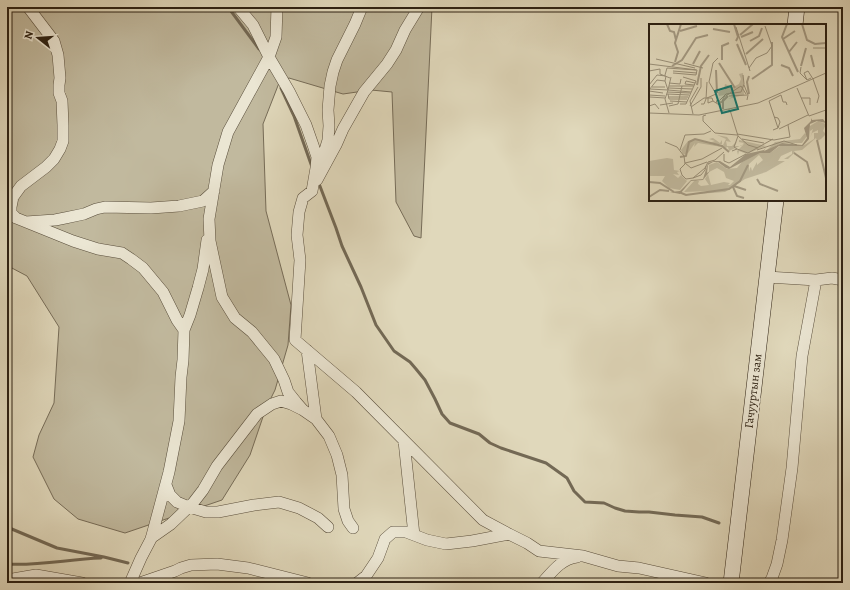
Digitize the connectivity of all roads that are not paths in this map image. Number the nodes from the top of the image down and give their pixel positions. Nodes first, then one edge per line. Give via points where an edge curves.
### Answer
1 (28, 7) edge
2 (238, 7) edge
3 (277, 7) edge
4 (362, 7) edge
5 (419, 7) edge
6 (797, 7) edge
7 (795, 24) edge
8 (269, 57) junction
9 (314, 187) junction
10 (214, 191) junction
11 (776, 201) edge
12 (209, 219) junction
13 (26, 222) junction
14 (767, 277) junction
15 (816, 280) junction
16 (843, 280) edge
17 (184, 330) junction
18 (307, 350) junction
19 (303, 410) junction
20 (316, 419) junction
21 (404, 440) junction
22 (166, 485) junction
23 (189, 507) junction
24 (328, 527) dead end
25 (353, 528) dead end
26 (509, 534) junction
27 (414, 535) junction
28 (151, 538) junction
29 (583, 556) junction
30 (7, 580) edge
31 (82, 583) edge
32 (130, 583) edge
33 (140, 583) edge
34 (308, 583) edge
35 (357, 583) edge
36 (542, 583) edge
37 (706, 583) edge
38 (731, 583) edge
39 (769, 583) edge

1 - 13 street via 54,41 58,55 59,93 64,125 63,142 54,159 20,186 13,197 11,213
2 - 8 street via 253,26
3 - 8 street via 276,37
4 - 9 street via 333,72 328,110 328,140
5 - 9 street via 387,64 364,92
6 - 7 main road
8 - 9 street via 306,125 313,145 317,157
8 - 10 street via 228,132 218,165
9 - 18 street via 303,198 297,235 300,260 295,340
10 - 12 street
10 - 13 street via 203,201 179,206 105,207 55,220
11 - 14 main road, Гачууртын зам
12 - 17 street via 203,270
12 - 19 street via 210,241 222,297 235,318 252,332 274,359 288,392
13 - 17 street via 73,241 122,254 131,259 143,268 163,292
14 - 15 street
14 - 38 main road, Гачууртын зам
15 - 16 street
15 - 39 street via 802,356 792,468 782,540
17 - 22 street via 179,421
18 - 20 street
18 - 21 street via 356,392
19 - 20 street
19 - 23 street via 281,402 272,404 256,414
20 - 25 street via 329,436 337,455 342,475 344,509
21 - 26 street via 483,520
21 - 27 street
22 - 23 street via 170,495 177,502
22 - 28 street
23 - 24 street via 206,512 218,512 279,502 299,508 318,518
23 - 28 street
26 - 27 street via 446,544
26 - 29 street via 539,551
27 - 35 street via 393,532 385,539 378,558 366,576
28 - 32 street
29 - 36 street via 570,558 560,564
29 - 37 street via 618,566 639,568
30 - 31 street via 36,575
33 - 34 street via 191,565 217,564 256,569

